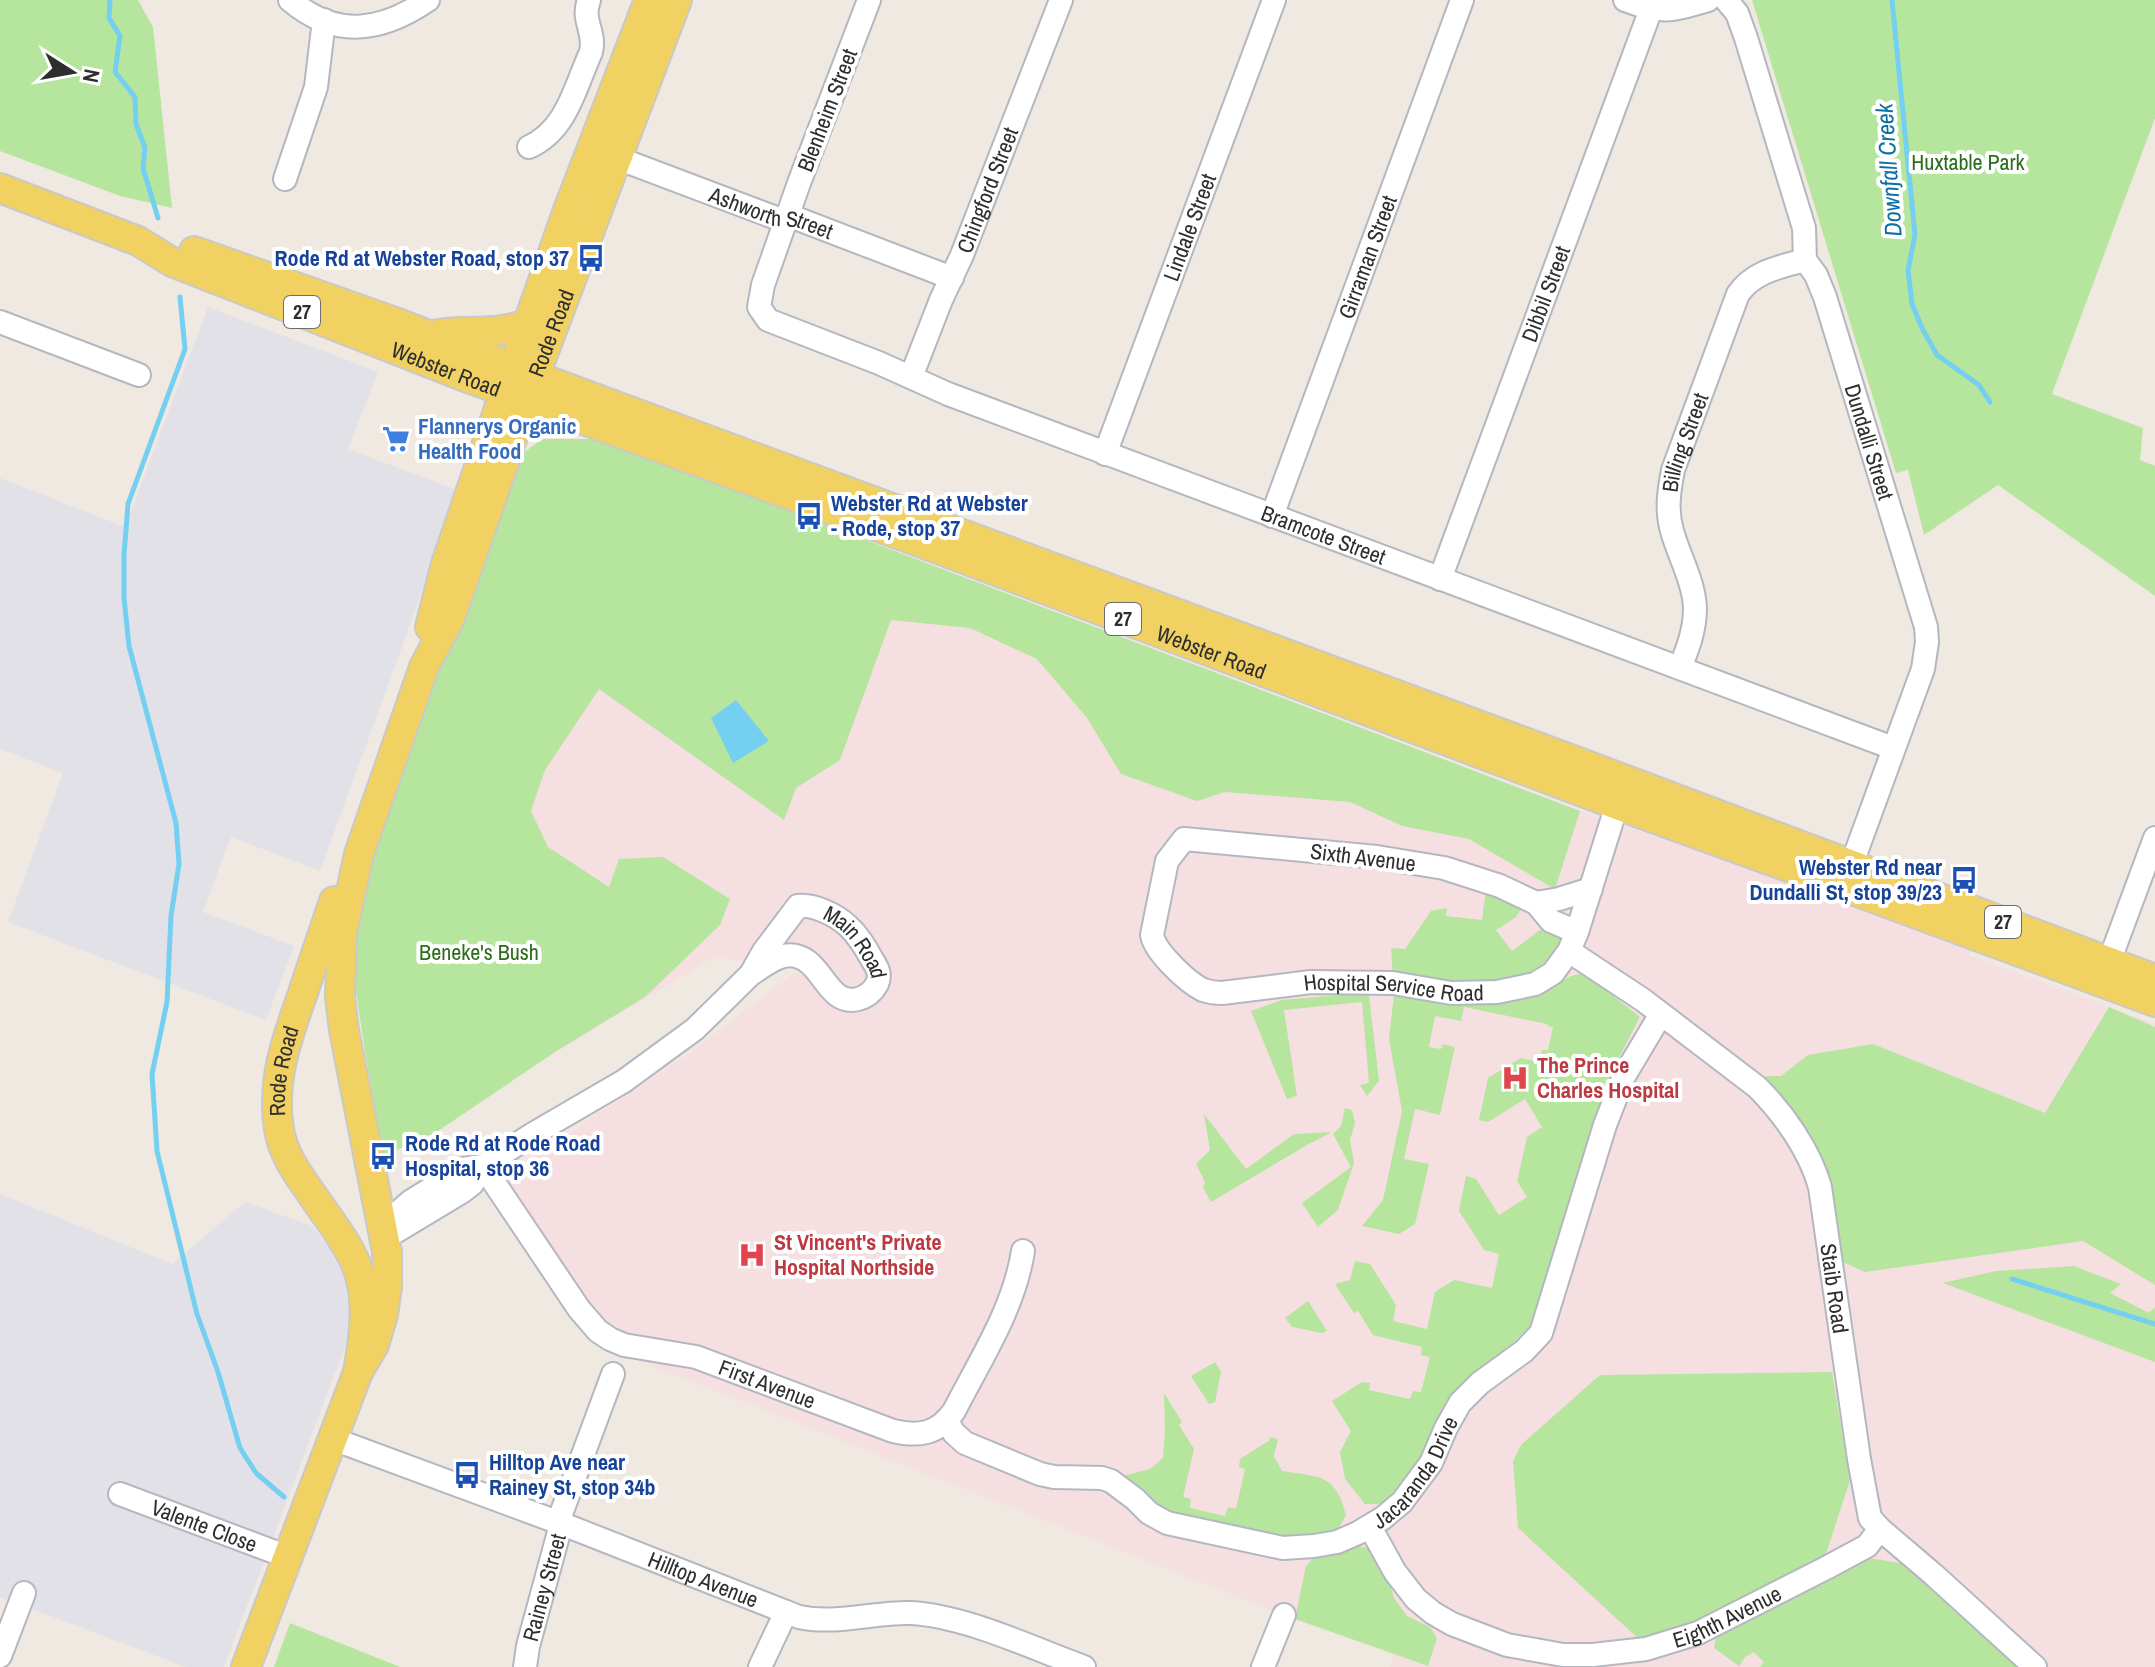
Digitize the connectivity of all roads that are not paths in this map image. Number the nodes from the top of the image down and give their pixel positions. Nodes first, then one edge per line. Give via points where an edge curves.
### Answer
1 (290, 0) edge
2 (428, 0) edge
3 (589, 0) edge
4 (869, 0) edge
5 (1061, 0) edge
6 (1274, 0) edge
7 (1462, 0) edge
8 (1625, 0) edge
9 (1708, 0) edge
10 (1726, 0) edge
11 (667, 1) edge
12 (1651, 9) junction
13 (324, 20) junction
14 (529, 147) dead end
15 (604, 153) junction
16 (285, 179) dead end
17 (0, 188) edge
18 (787, 218) junction
19 (138, 241) junction
20 (1805, 260) junction
21 (952, 278) junction
22 (761, 312) joint
23 (0, 322) edge
24 (528, 323) junction
25 (429, 335) junction
26 (139, 375) dead end
27 (911, 377) junction
28 (468, 378) junction
29 (520, 384) junction
30 (568, 414) junction
31 (503, 434) junction
32 (1105, 454) junction
33 (1272, 516) junction
34 (1440, 579) junction
35 (1680, 668) junction
36 (1893, 748) junction
37 (1621, 793) junction
38 (2155, 838) edge
39 (1184, 839) joint
40 (359, 854) junction
41 (1848, 876) junction
42 (1591, 889) junction
43 (1536, 903) junction
44 (1573, 942) junction
45 (2109, 962) junction
46 (751, 974) junction
47 (2155, 979) edge
48 (2155, 1002) edge
49 (1661, 1014) junction
50 (483, 1166) junction
51 (375, 1185) junction
52 (417, 1197) junction
53 (322, 1209) junction
54 (380, 1234) junction
55 (1023, 1251) dead end
56 (365, 1323) junction
57 (358, 1372) junction
58 (613, 1374) dead end
59 (947, 1421) junction
60 (333, 1439) junction
61 (120, 1494) dead end
62 (560, 1523) junction
63 (1370, 1527) junction
64 (1880, 1529) junction
65 (288, 1557) junction
66 (24, 1593) dead end
67 (786, 1612) junction
68 (1284, 1615) dead end
69 (0, 1656) edge
70 (246, 1667) edge
71 (525, 1667) edge
72 (760, 1667) edge
73 (1084, 1667) edge
74 (1263, 1667) edge
75 (2035, 1667) edge

1 - 13 street
2 - 13 street via 380,24 346,26
3 - 14 street via 585,13 591,52 558,125
4 - 18 street, Blenheim Street
5 - 21 street, Chingford Street
6 - 32 street, Lindale Street
7 - 33 street, Girraman Street
8 - 12 street
9 - 12 street
10 - 20 street, Dundalli Street via 1743,27 1805,234
11 - 15 main road, Rode Road
12 - 34 street, Dibbil Street
13 - 16 street via 316,87
15 - 18 street, Ashworth Street
15 - 24 main road, Rode Road
15 - 29 main road, Rode Road
17 - 19 main road, Webster Road / 27
18 - 21 street, Ashworth Street
18 - 22 street, Blenheim Street via 761,294
19 - 25 main road, Webster Road / 27 via 177,245
19 - 28 main road, Webster Road / 27 via 172,262
20 - 35 street, Billing Street via 1758,275 1738,294 1673,470 1671,529 1695,605
20 - 36 street, Dundalli Street via 1825,297 1926,627 1923,669
21 - 27 street, Chingford Street
22 - 27 street, Bramcote Street via 773,322
23 - 26 street
24 - 25 main road via 505,331
24 - 29 main road, Rode Road
25 - 29 main road, Webster Road / 27
27 - 32 street, Bramcote Street
28 - 29 main road, Webster Road / 27
28 - 31 main road
29 - 30 main road, Webster Road / 27
29 - 31 main road, Rode Road
29 - 37 main road, Webster Road / 27
30 - 31 main road
30 - 37 main road, Webster Road / 27
31 - 40 main road, Rode Road via 446,564 424,667
32 - 33 street, Bramcote Street
33 - 34 street, Bramcote Street
34 - 35 street, Bramcote Street
35 - 36 street, Bramcote Street
36 - 41 street, Dundalli Street
37 - 41 main road, Webster Road / 27
37 - 42 street, Hospital Service Road
38 - 45 street
39 - 43 street, Sixth Avenue via 1444,868
39 - 44 street, Hospital Service Road via 1167,861 1153,943 1207,992 1311,982 1497,992 1535,984 1553,973
40 - 51 main road, Rode Road via 342,933 340,997
40 - 53 main road, Rode Road via 336,896 277,1081 279,1132 296,1172
41 - 45 main road, Webster Road / 27
41 - 48 main road, Webster Road / 27
42 - 43 street
42 - 44 street, Hospital Service Road
43 - 44 street, Sixth Avenue
44 - 49 street, Staib Road
45 - 47 main road, Webster Road / 27
46 - 46 street, Main Road via 801,905 849,926 879,974 872,991 853,1000 836,994 813,965 796,956 776,959
46 - 50 street, Main Road via 676,1044
49 - 63 street, Jacaranda Drive via 1624,1076 1605,1125 1541,1333 1460,1403 1416,1485
49 - 64 street, Staib Road via 1773,1103 1815,1170 1864,1488 1870,1518
50 - 52 street, Main Road via 463,1169
50 - 54 street, Main Road via 463,1191
50 - 59 street, First Avenue via 579,1309 610,1339 696,1357 893,1431 925,1433
51 - 52 street via 396,1196
51 - 54 main road, Rode Road
52 - 54 street, Main Road
53 - 54 main road via 350,1232
53 - 56 main road, Rode Road via 356,1263
54 - 56 main road
54 - 57 main road, Rode Road via 387,1287 383,1315
55 - 59 street via 1010,1301
56 - 57 main road, Rode Road
57 - 60 main road, Rode Road
58 - 62 street, Rainey Street
59 - 63 street, Jacaranda Drive via 965,1443 1040,1474 1111,1481 1167,1523 1283,1548 1337,1542
60 - 62 street, Hilltop Avenue
60 - 65 main road, Rode Road
61 - 65 street, Valente Close
62 - 67 street, Hilltop Avenue
62 - 71 street, Rainey Street
63 - 64 street, Eighth Avenue via 1395,1572 1433,1613 1507,1645 1563,1655 1646,1649 1698,1633 1867,1546
64 - 75 street, Staib Road
65 - 70 main road, Rode Road
66 - 69 street
67 - 72 street
67 - 73 street, Hilltop Avenue via 817,1619 913,1613 954,1619
68 - 74 street

